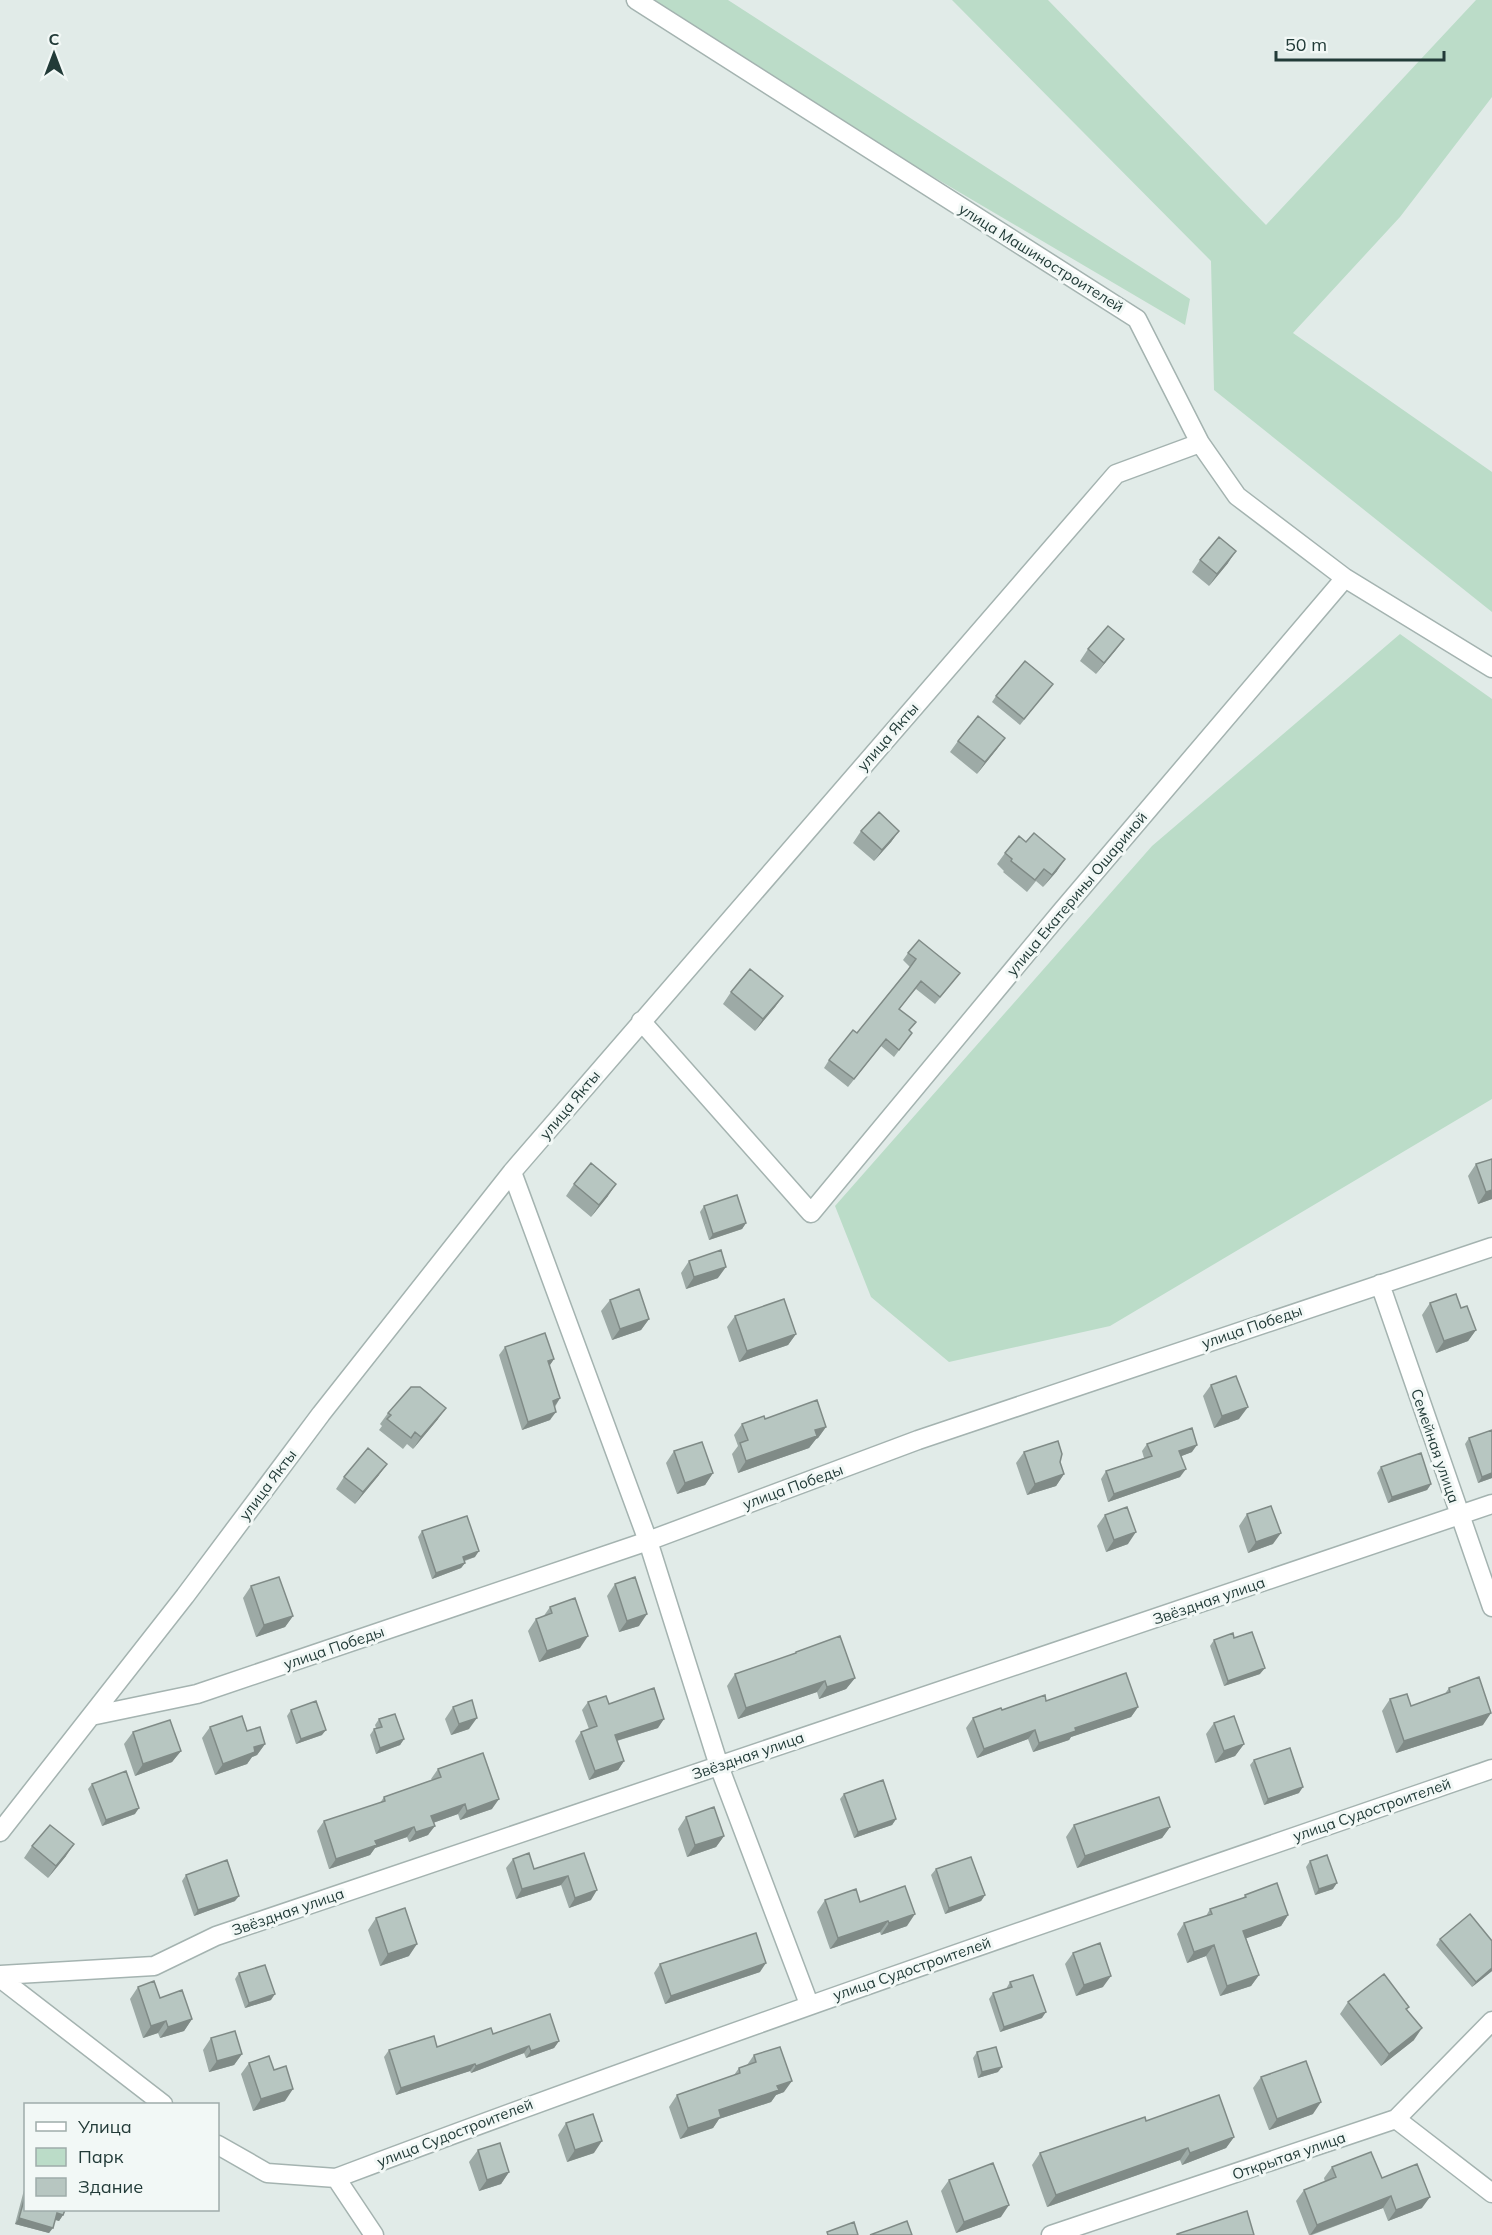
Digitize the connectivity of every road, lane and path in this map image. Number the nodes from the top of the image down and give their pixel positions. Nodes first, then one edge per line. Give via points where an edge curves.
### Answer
1 (636, 0) edge
2 (1200, 443) junction
3 (1345, 578) junction
4 (1492, 668) edge
5 (641, 1021) junction
6 (512, 1172) junction
7 (1492, 1247) edge
8 (1380, 1284) junction
9 (1492, 1504) edge
10 (1459, 1515) junction
11 (648, 1541) junction
12 (1492, 1607) edge
13 (91, 1716) junction
14 (719, 1766) junction
15 (1492, 1769) edge
16 (0, 1832) edge
17 (0, 1977) edge
18 (808, 2004) junction
19 (1492, 2021) edge
20 (162, 2103) edge
21 (1396, 2119) junction
22 (219, 2146) edge
23 (336, 2178) junction
24 (1492, 2193) edge
25 (374, 2235) edge
26 (1051, 2235) edge

1 - 2 street, улица Машиностроителей via 1137,319
2 - 3 street, улица Машиностроителей via 1237,496
2 - 5 street, улица Якты via 1116,474
3 - 4 street, улица Машиностроителей
3 - 5 street, улица Екатерины Ошариной via 1060,912 811,1213
5 - 6 street, улица Якты
6 - 11 street
6 - 13 street, улица Якты
7 - 8 street, улица Победы
8 - 10 street, Семейная улица
8 - 11 street, улица Победы via 918,1440
9 - 10 street, Звёздная улица
10 - 12 street, Семейная улица
10 - 14 street, Звёздная улица
11 - 13 street, улица Победы via 197,1694
11 - 14 street
13 - 16 street, улица Якты
14 - 17 street, Звёздная улица via 216,1936 154,1966
14 - 18 street
15 - 18 street, улица Судостроителей
17 - 20 street
18 - 23 street, улица Судостроителей
19 - 21 street, Открытая улица
21 - 24 street
21 - 26 street, Открытая улица
22 - 23 street via 267,2173
23 - 25 street

